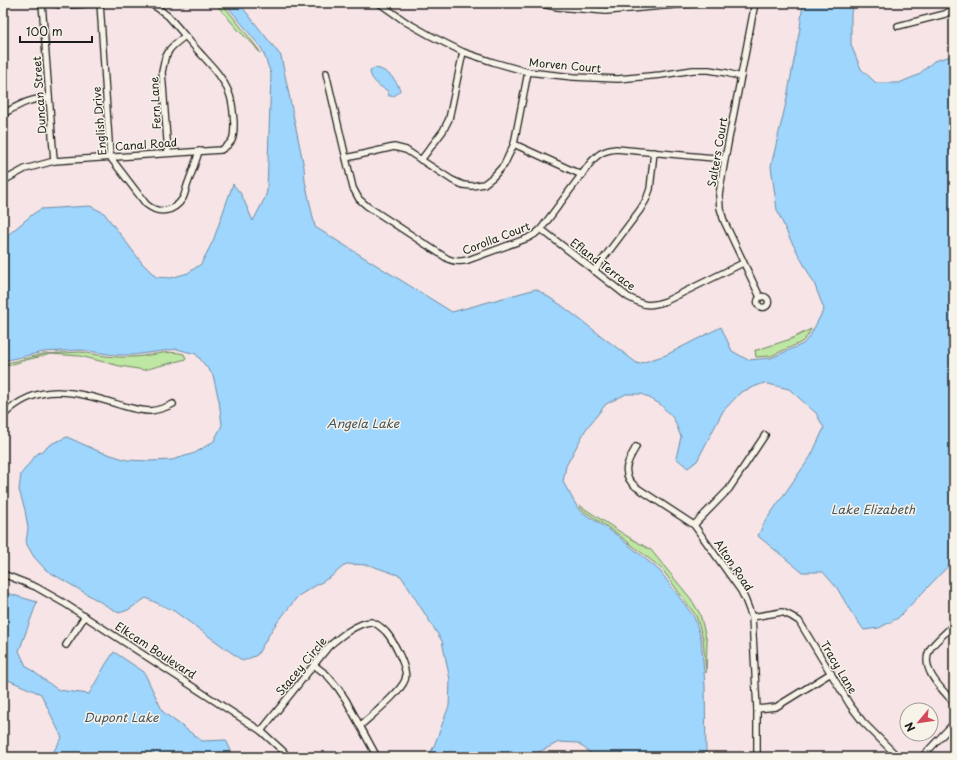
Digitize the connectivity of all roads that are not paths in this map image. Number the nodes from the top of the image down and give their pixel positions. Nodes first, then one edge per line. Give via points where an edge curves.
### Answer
1 (42, 3) edge
2 (49, 3) edge
3 (99, 3) edge
4 (147, 3) edge
5 (381, 3) edge
6 (537, 3) edge
7 (698, 3) edge
8 (755, 3) edge
9 (954, 8) edge
10 (898, 26) dead end
11 (185, 36) junction
12 (463, 52) junction
13 (528, 72) junction
14 (326, 73) dead end
15 (741, 77) junction
16 (49, 98) junction
17 (3, 114) edge
18 (514, 144) junction
19 (199, 151) junction
20 (654, 152) junction
21 (168, 153) junction
22 (110, 157) junction
23 (346, 158) junction
24 (725, 159) junction
25 (421, 160) junction
26 (54, 161) junction
27 (582, 175) junction
28 (3, 181) edge
29 (541, 229) junction
30 (744, 264) junction
31 (594, 271) junction
32 (760, 297) dead end
33 (173, 404) dead end
34 (3, 416) edge
35 (765, 435) dead end
36 (636, 447) dead end
37 (694, 525) junction
38 (3, 574) edge
39 (85, 616) junction
40 (752, 617) junction
41 (954, 624) edge
42 (66, 645) dead end
43 (314, 665) junction
44 (831, 673) junction
45 (954, 703) edge
46 (757, 709) junction
47 (954, 723) edge
48 (360, 726) junction
49 (261, 730) junction
50 (288, 757) edge
51 (377, 757) edge
52 (757, 757) edge
53 (898, 757) edge
54 (922, 757) edge

1 - 16 street, Duncan Street
2 - 3 street
3 - 22 street, English Drive
4 - 11 street via 168,16
5 - 12 street, Morven Court via 406,22
6 - 7 street via 606,12
8 - 15 street, Salters Court
9 - 10 street via 945,14
11 - 19 street, Canal Road via 218,73 232,101 233,140 220,150
11 - 21 street, Fern Lane via 170,49 162,72
12 - 13 street, Morven Court
12 - 25 street via 449,119
13 - 15 street, Morven Court via 618,79 709,70
13 - 18 street
14 - 23 street, Corolla Court
15 - 24 street, Salters Court
16 - 17 street via 24,103
16 - 26 street, Duncan Street
18 - 25 street via 504,164 494,177 484,184 463,185
18 - 27 street
19 - 21 street, Canal Road
19 - 22 street, English Drive via 183,197 177,206 164,211 146,204
20 - 24 street, Corolla Court
20 - 27 street, Corolla Court via 606,150 598,154
20 - 31 street via 650,189 646,200
21 - 22 street, Canal Road
22 - 26 street, Canal Road
23 - 25 street via 394,147 406,150
23 - 29 street, Corolla Court via 353,188 359,199 453,261 468,260 528,238
24 - 30 street, Salters Court via 719,195 720,208
26 - 28 street, Canal Road via 25,169
27 - 29 street, Corolla Court
29 - 31 street, Efland Terrace
30 - 31 street, Efland Terrace via 653,305 641,304 628,297
30 - 32 street, Salters Court
33 - 34 street via 163,409 134,410 81,395 50,392 28,397
35 - 37 street via 729,489
36 - 37 street, Alton Road via 626,466 630,482
37 - 40 street, Alton Road via 746,599
38 - 39 street, Elkcam Boulevard via 36,587
39 - 42 street
39 - 49 street, Elkcam Boulevard
40 - 44 street, Tracy Lane via 782,612 799,621
40 - 46 street, Alton Road
41 - 45 street via 930,649 927,658 932,678
43 - 48 street via 338,688
43 - 48 street, Stacey Circle via 340,636 353,628 370,622 379,625 387,634 403,661 406,679 400,690
43 - 49 street, Stacey Circle
44 - 46 street via 776,707
44 - 53 street, Tracy Lane via 863,722
46 - 52 street, Alton Road
47 - 54 street
48 - 51 street
49 - 50 street, Elkcam Boulevard

